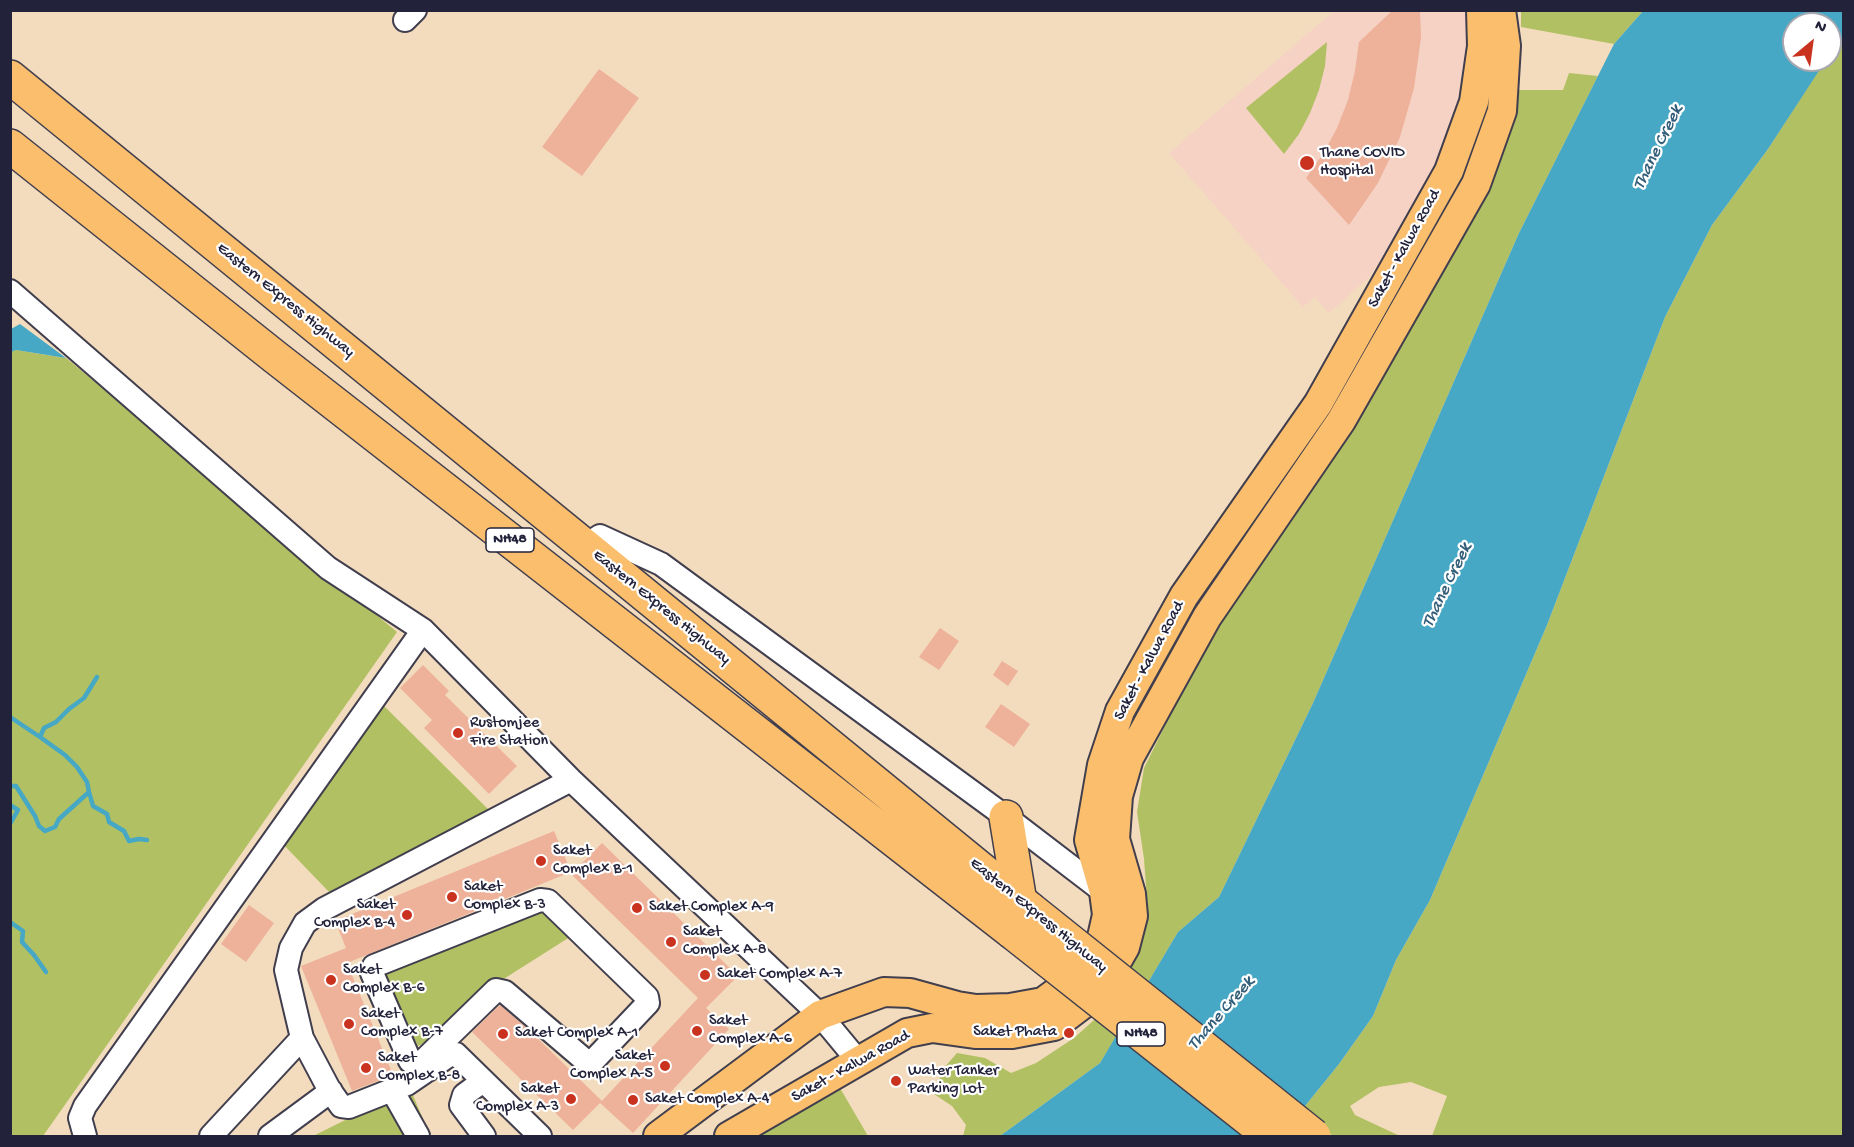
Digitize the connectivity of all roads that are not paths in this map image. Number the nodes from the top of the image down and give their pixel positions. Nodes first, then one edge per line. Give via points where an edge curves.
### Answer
1 (1481, 10) edge
2 (1501, 10) edge
3 (1494, 46) junction
4 (10, 77) edge
5 (10, 146) edge
6 (10, 291) edge
7 (1305, 422) junction
8 (1329, 439) junction
9 (585, 546) junction
10 (423, 630) junction
11 (571, 780) junction
12 (1107, 795) junction
13 (1006, 817) junction
14 (1117, 893) junction
15 (1020, 914) junction
16 (819, 1015) junction
17 (302, 1038) junction
18 (859, 1062) junction
19 (423, 1068) junction
20 (483, 1081) junction
21 (392, 1090) junction
22 (331, 1091) junction
23 (478, 1135) edge
24 (85, 1137) edge
25 (211, 1137) edge
26 (270, 1137) edge
27 (418, 1137) edge
28 (540, 1137) edge
29 (658, 1137) edge
30 (729, 1137) edge
31 (1270, 1137) edge
32 (1314, 1137) edge

1 - 3 main road, Saket - Kalwa Road
2 - 3 main road, Saket - Kalwa Road
3 - 7 main road, Saket - Kalwa Road via 1449,171
3 - 8 main road, Saket - Kalwa Road via 1503,111 1476,184
4 - 9 highway, Eastern Express Highway / NH48
5 - 15 highway, Eastern Express Highway / NH48 via 275,357
6 - 10 street via 328,568
7 - 8 main road
7 - 12 main road, Saket - Kalwa Road via 1184,596 1120,711 1102,765
8 - 12 main road, Saket - Kalwa Road via 1207,617
9 - 13 street via 600,536 662,564
9 - 15 highway, Eastern Express Highway / NH48
10 - 11 street
10 - 24 street via 85,1106 80,1118
11 - 16 street
11 - 17 street via 324,909 305,923 291,948 286,970
12 - 14 main road, Saket - Kalwa Road via 1089,840
13 - 14 street
13 - 15 highway
14 - 16 main road, Saket - Kalwa Road via 1102,937 1088,961 1070,982 1043,1002 976,1009 910,993 884,992
14 - 18 main road, Saket - Kalwa Road via 1133,916 1125,947 1109,975 1087,1001 1054,1026 1012,1034 932,1028 907,1033
15 - 31 highway, Eastern Express Highway / NH48, bridge
15 - 32 highway, Eastern Express Highway / NH48, bridge
16 - 18 street
16 - 29 main road, Saket - Kalwa Road
17 - 22 street
17 - 25 street
18 - 30 main road, Saket - Kalwa Road
19 - 19 street via 410,1061 372,973 374,966 540,900 549,901 647,997 648,1003 593,1061 587,1062 505,992 496,990
19 - 20 street via 456,1054
19 - 21 street via 407,1084
20 - 23 street via 464,1095 461,1105
20 - 28 street
21 - 22 street via 349,1107 341,1106
21 - 27 street
22 - 26 street

